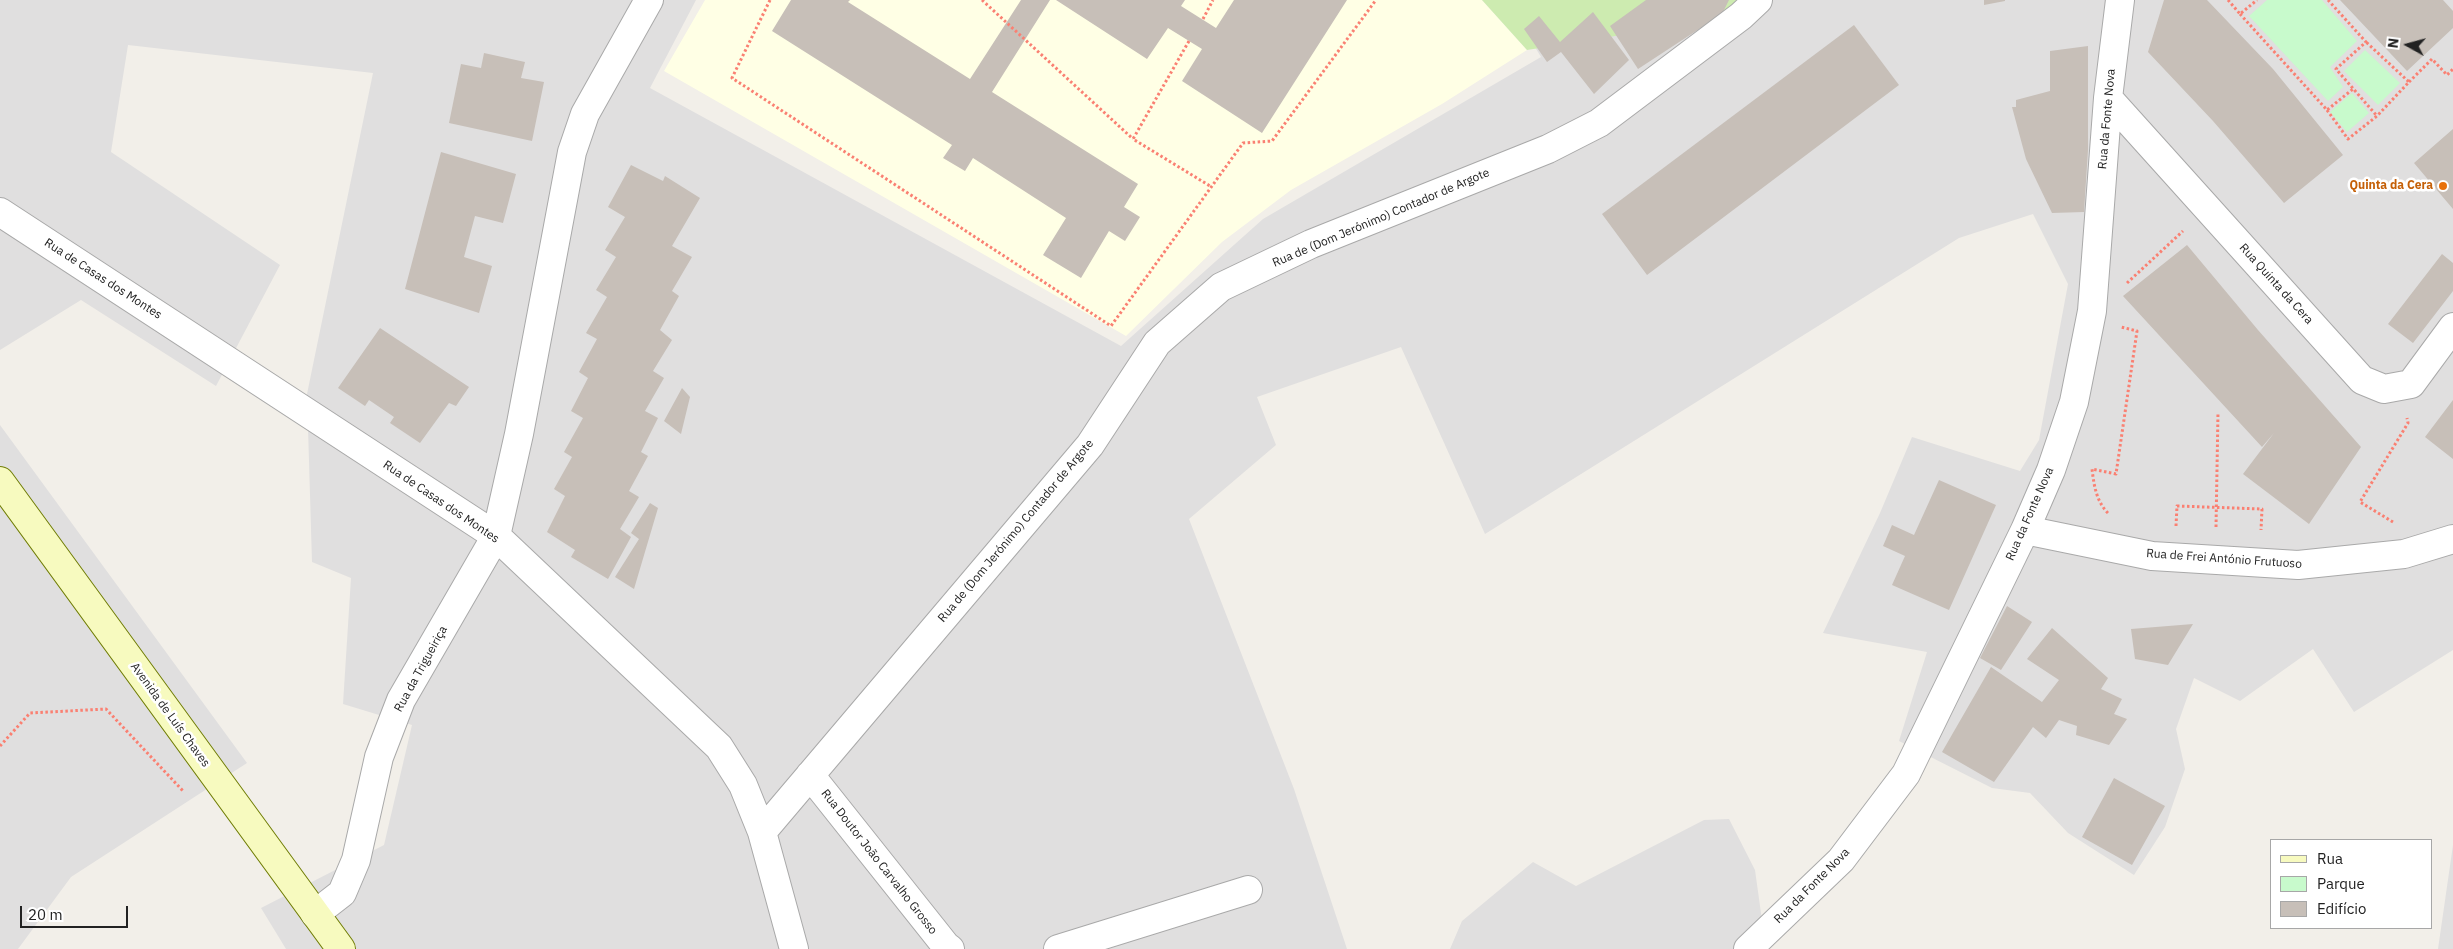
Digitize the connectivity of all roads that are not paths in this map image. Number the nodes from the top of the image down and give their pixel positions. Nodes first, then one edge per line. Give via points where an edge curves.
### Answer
1 (1758, 0) edge
2 (2120, 0) edge
3 (644, 3) edge
4 (2108, 98) junction
5 (0, 212) edge
6 (2453, 327) edge
7 (0, 481) edge
8 (2025, 530) junction
9 (496, 536) junction
10 (2453, 539) edge
11 (810, 774) junction
12 (762, 832) junction
13 (1248, 890) dead end
14 (315, 914) junction
15 (341, 949) edge
16 (794, 949) edge
17 (950, 949) edge
18 (1058, 949) edge
19 (1748, 949) edge

1 - 11 street, Rua de (Dom Jerónimo) Contador de Argote via 1599,123 1548,149 1311,244 1221,287 1157,343 1090,444
2 - 4 street, Rua da Fonte Nova
3 - 9 street, Rua da Trigueiriça via 585,114 572,152
4 - 6 street, Rua Quinta da Cera via 2362,380 2384,389 2411,384
4 - 8 street, Rua da Fonte Nova via 2090,320 2074,402 2051,470
5 - 9 street, Rua de Casas dos Montes
7 - 14 main road, Avenida de Luís Chaves
8 - 10 street, Rua de Frei António Frutuoso via 2152,556 2298,565 2404,554
8 - 19 street, Rua da Fonte Nova via 1906,774 1841,860
9 - 12 street, Rua de Casas dos Montes via 719,747 743,785
9 - 14 street, Rua da Trigueiriça via 401,700 379,757 356,860 342,893
11 - 12 street, Rua de (Dom Jerónimo) Contador de Argote
11 - 17 street, Rua Doutor João Carvalho Grosso
12 - 16 street, Rua de Casas dos Montes
13 - 18 street
14 - 15 main road, Avenida de Luís Chaves

